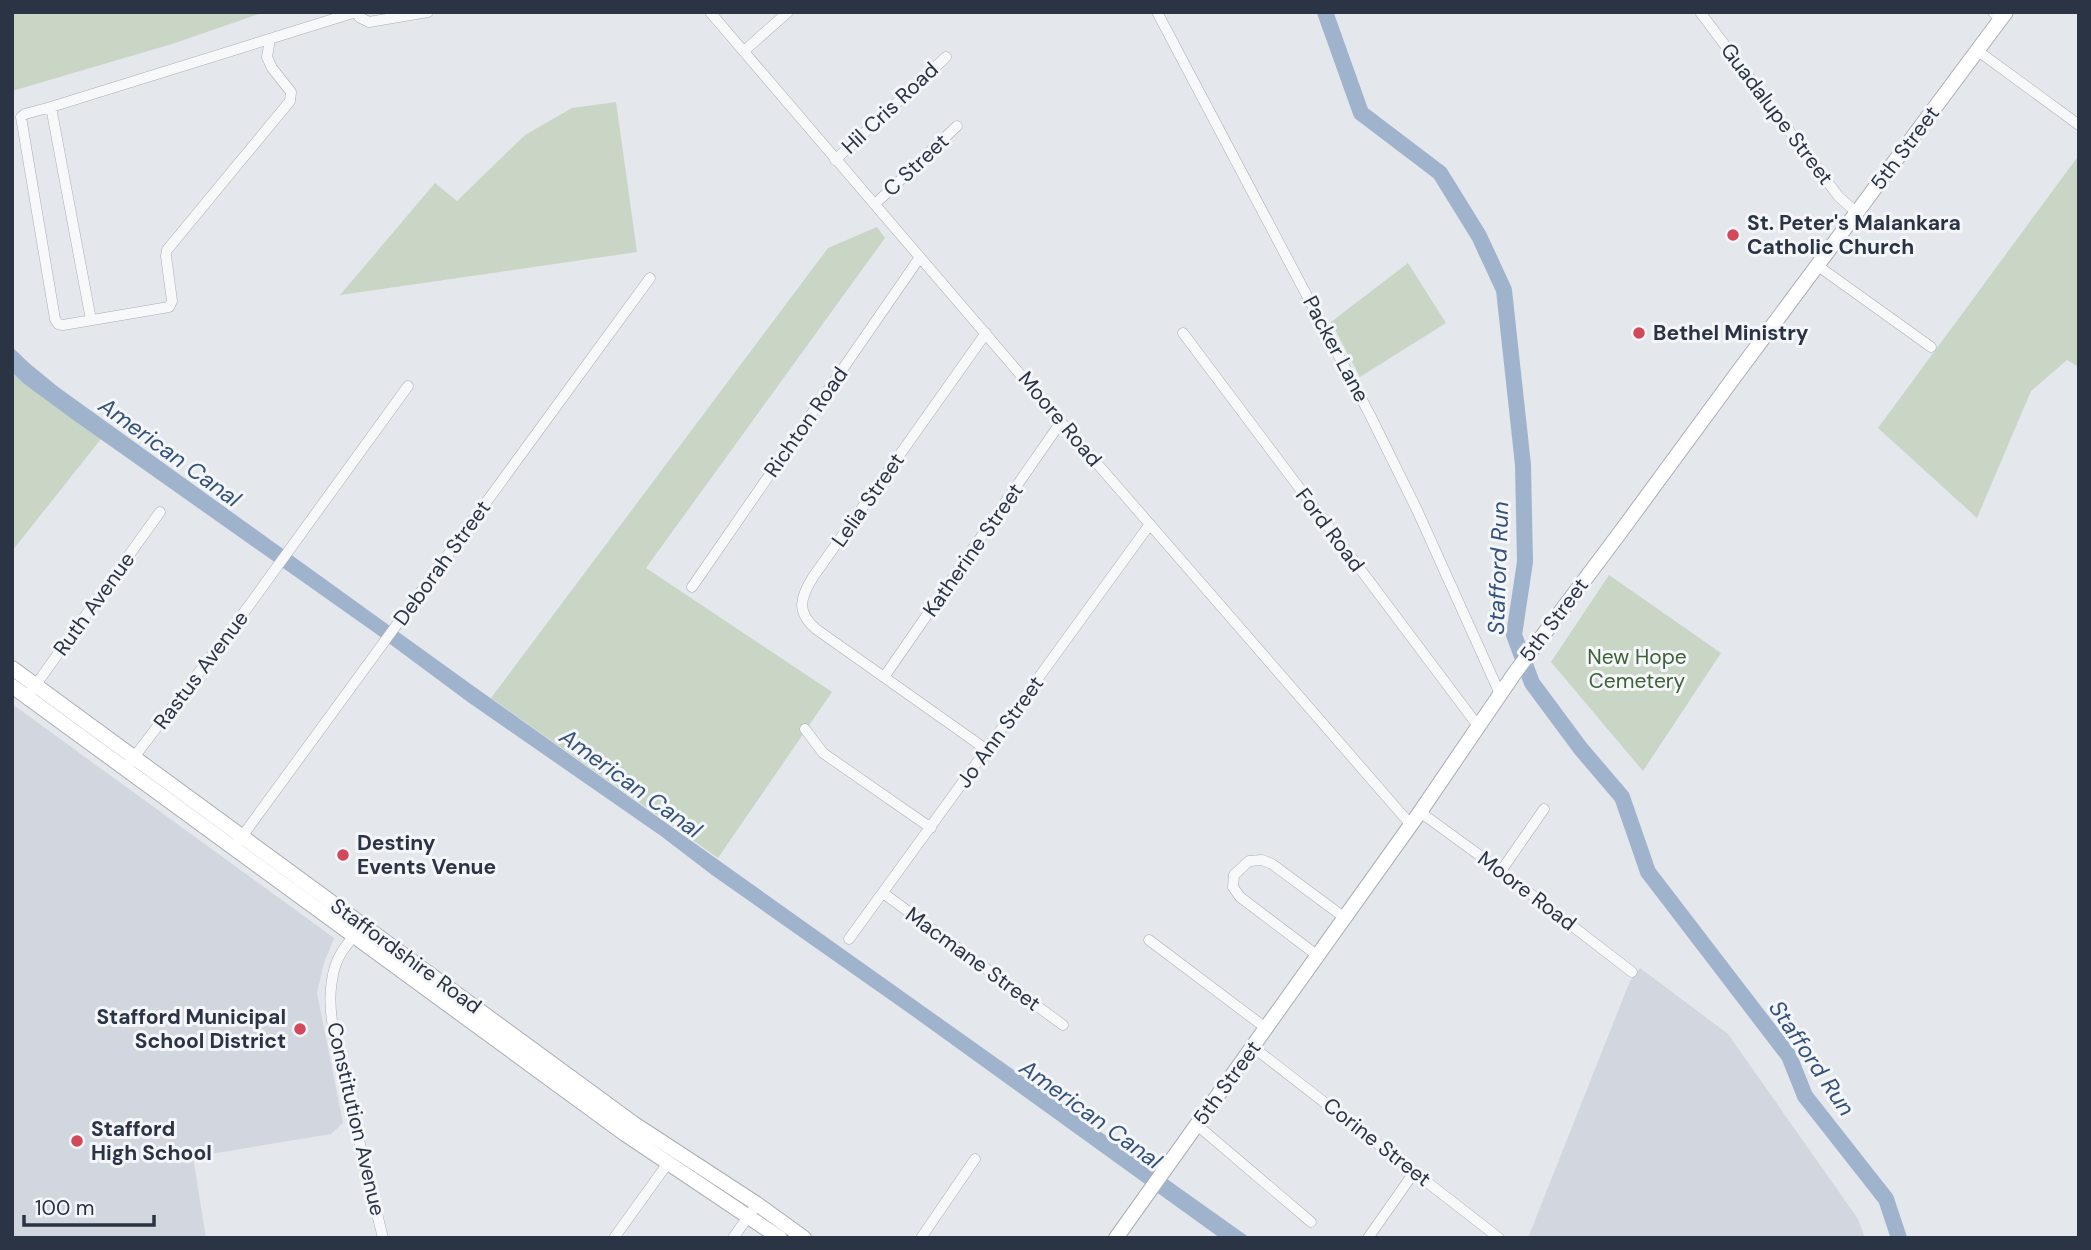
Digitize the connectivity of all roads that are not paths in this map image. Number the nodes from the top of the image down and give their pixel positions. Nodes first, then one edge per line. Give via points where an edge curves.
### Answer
1 (357, 12) edge
2 (428, 12) edge
3 (710, 12) edge
4 (788, 12) edge
5 (1157, 12) edge
6 (1700, 12) edge
7 (1999, 15) edge
8 (270, 38) junction
9 (744, 51) junction
10 (1978, 51) junction
11 (946, 57) dead end
12 (51, 107) junction
13 (2079, 125) edge
14 (957, 126) dead end
15 (835, 160) junction
16 (875, 204) junction
17 (1857, 213) junction
18 (920, 257) junction
19 (1818, 266) junction
20 (650, 278) dead end
21 (91, 320) junction
22 (986, 333) junction
23 (1183, 333) dead end
24 (1930, 347) dead end
25 (408, 386) dead end
26 (1061, 422) junction
27 (160, 512) dead end
28 (1150, 524) junction
29 (692, 587) dead end
30 (12, 668) edge
31 (884, 677) junction
32 (12, 686) edge
33 (31, 691) junction
34 (1500, 694) junction
35 (1478, 726) junction
36 (805, 729) dead end
37 (987, 750) junction
38 (130, 763) junction
39 (1544, 809) dead end
40 (1420, 812) junction
41 (1411, 825) junction
42 (930, 828) junction
43 (238, 842) junction
44 (1501, 871) junction
45 (883, 893) junction
46 (1345, 918) junction
47 (358, 930) junction
48 (849, 939) dead end
49 (1149, 940) dead end
50 (1318, 956) junction
51 (1632, 972) dead end
52 (1063, 1026) dead end
53 (1267, 1029) junction
54 (1253, 1047) junction
55 (1197, 1125) junction
56 (975, 1158) dead end
57 (668, 1163) junction
58 (1415, 1171) junction
59 (753, 1210) junction
60 (1311, 1222) dead end
61 (1493, 1236) edge
62 (383, 1238) edge
63 (614, 1238) edge
64 (733, 1238) edge
65 (779, 1238) edge
66 (804, 1238) edge
67 (921, 1238) edge
68 (1116, 1238) edge
69 (1368, 1238) edge

1 - 2 street via 369,22
1 - 8 street
3 - 9 street, Moore Road
4 - 9 street
5 - 34 street, Packer Lane via 1370,415
6 - 17 street, Guadalupe Street via 1839,197
7 - 10 main road, 5th Street
8 - 12 street
8 - 21 street via 267,57 292,92 290,101 167,250 169,307
9 - 15 street, Moore Road
10 - 13 street
10 - 17 main road, 5th Street
11 - 15 street, Hil Cris Road
12 - 21 street
12 - 21 street via 25,114 21,122 55,319 63,325
14 - 16 street, C Street
15 - 16 street, Moore Road
16 - 18 street, Moore Road
17 - 19 main road, 5th Street
18 - 22 street, Moore Road
18 - 29 street, Richton Road
19 - 24 street
19 - 34 main road, 5th Street
20 - 43 street, Deborah Street
22 - 26 street, Moore Road
22 - 31 street, Lelia Street via 803,594 801,606 808,622
23 - 35 street, Ford Road
25 - 38 street, Rastus Avenue
26 - 28 street, Moore Road
26 - 31 street, Katherine Street
27 - 33 street, Ruth Avenue
28 - 37 street, Jo Ann Street
28 - 41 street, Moore Road
30 - 33 main road, Staffordshire Road
31 - 37 street, Lelia Street
32 - 33 main road, Staffordshire Road
33 - 38 main road, Staffordshire Road
34 - 35 main road, 5th Street
35 - 40 main road, 5th Street
36 - 42 street via 823,754
37 - 42 street, Jo Ann Street
38 - 43 main road, Staffordshire Road
39 - 44 street
40 - 41 main road, 5th Street
40 - 44 street, Moore Road
41 - 46 main road, 5th Street
42 - 45 street, Jo Ann Street
43 - 47 main road, Staffordshire Road
44 - 51 street, Moore Road
45 - 48 street, Jo Ann Street
45 - 52 street, Macmane Street
46 - 50 main road, 5th Street
46 - 50 street via 1262,860 1249,861 1234,874 1233,887 1240,897
47 - 57 main road, Staffordshire Road
47 - 59 main road, Staffordshire Road
47 - 62 street, Constitution Avenue via 341,951 331,982 331,1006
49 - 53 street
50 - 53 main road, 5th Street
53 - 54 main road, 5th Street
54 - 55 main road, 5th Street
54 - 58 street, Corine Street
55 - 60 street
55 - 68 main road, 5th Street
56 - 67 street
57 - 59 main road, Staffordshire Road
57 - 63 street
58 - 61 street, Corine Street
58 - 69 street
59 - 64 street
59 - 65 main road, Staffordshire Road
59 - 66 main road, Staffordshire Road

